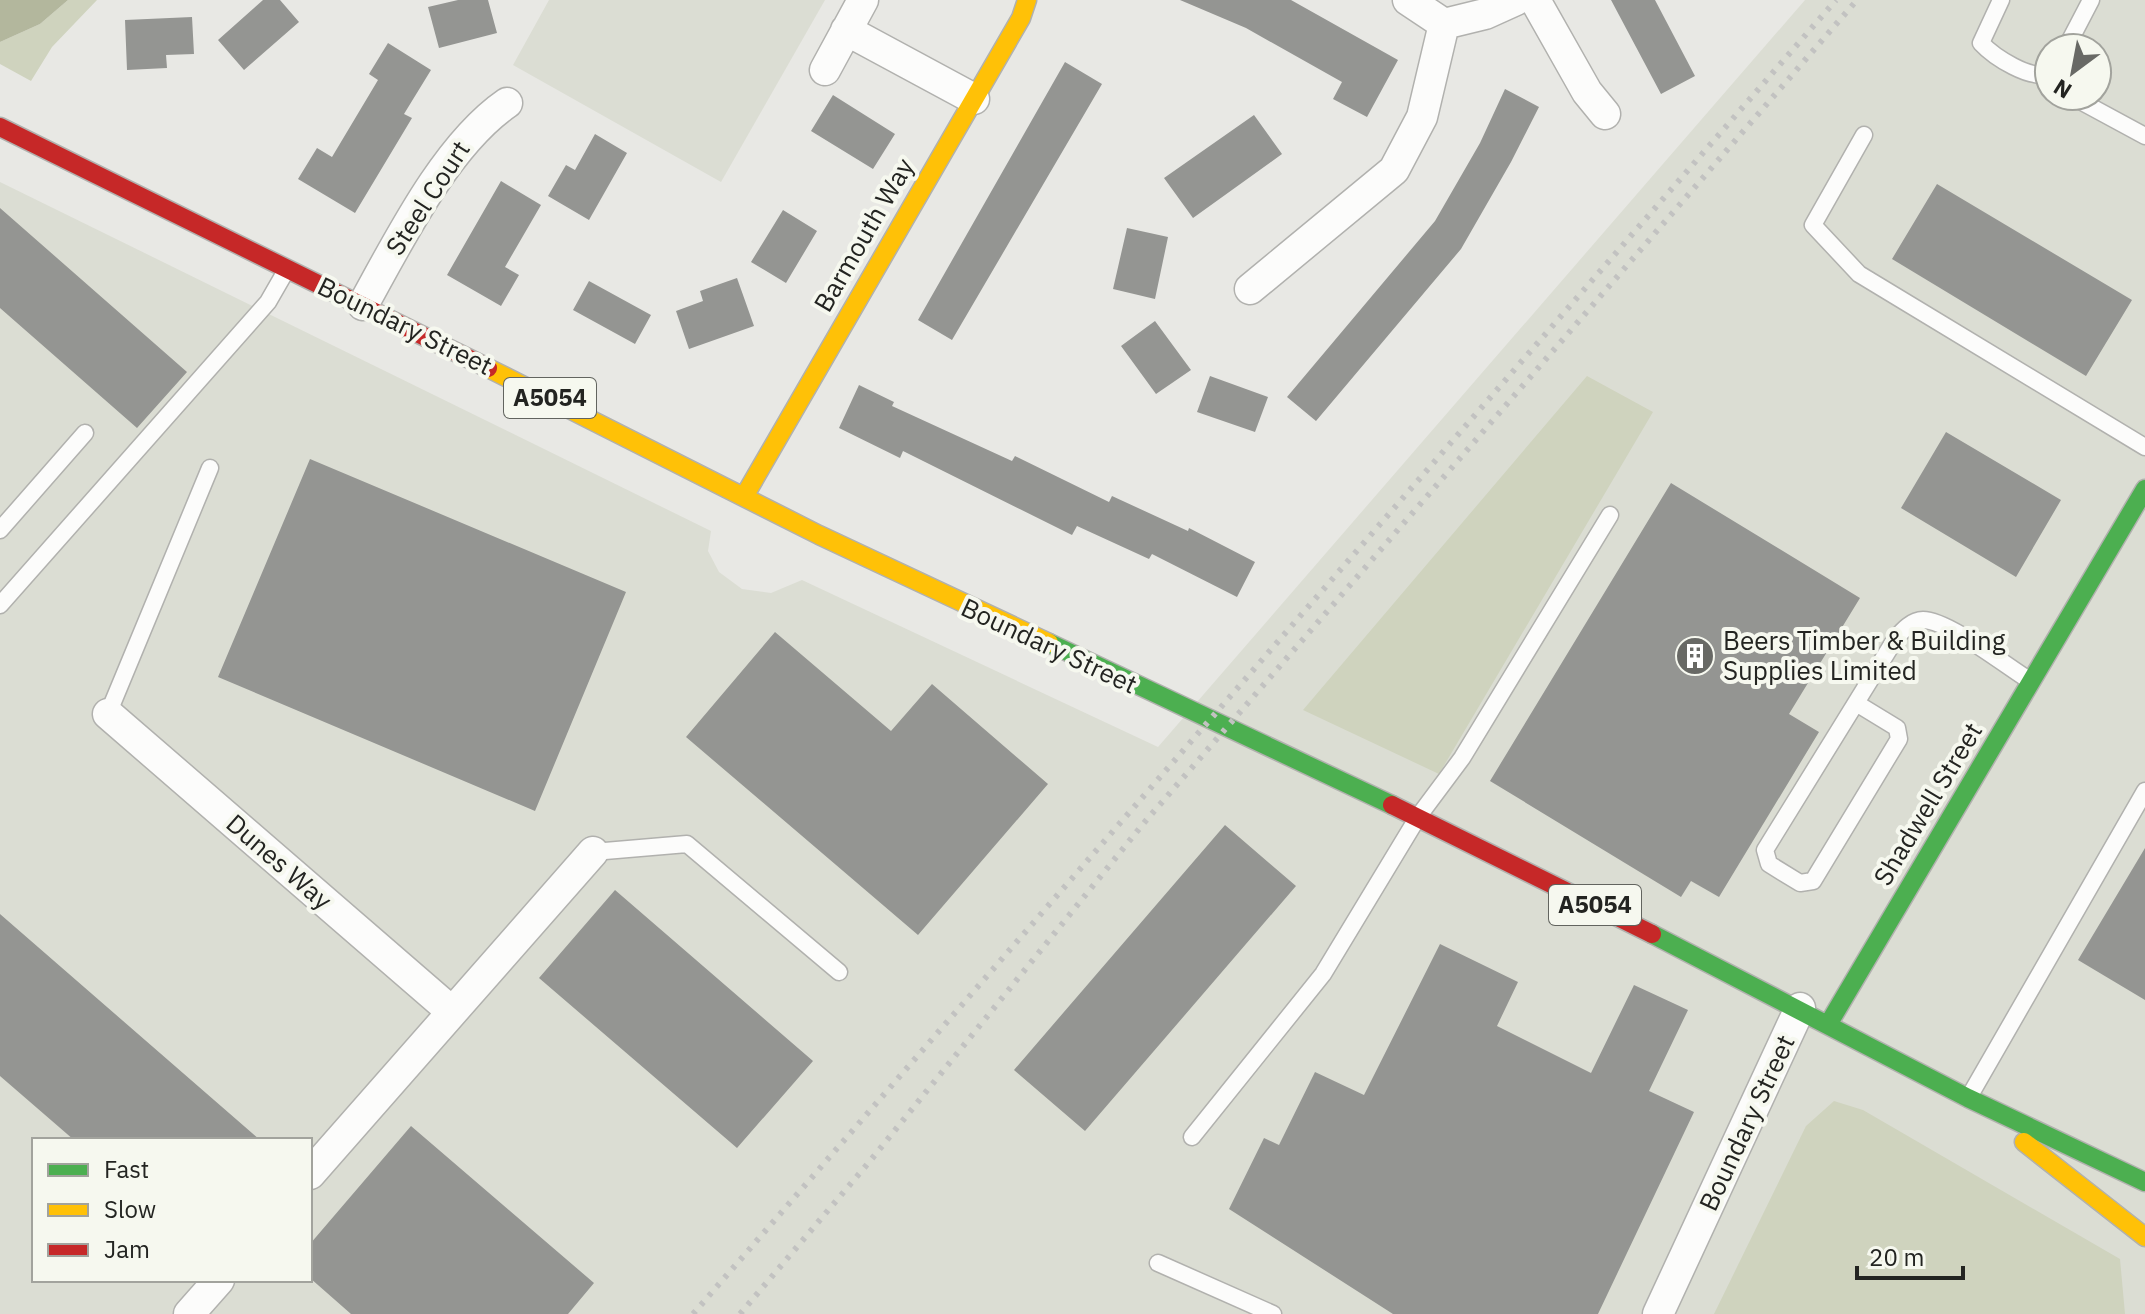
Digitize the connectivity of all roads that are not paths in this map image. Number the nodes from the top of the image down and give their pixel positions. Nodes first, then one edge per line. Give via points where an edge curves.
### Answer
1 (863, 0) edge
2 (1027, 0) edge
3 (1408, 0) edge
4 (1516, 0) edge
5 (1535, 0) edge
6 (2001, 0) edge
7 (2091, 0) edge
8 (1444, 24) junction
9 (846, 30) junction
10 (2074, 32) edge
11 (825, 70) dead end
12 (2033, 74) edge
13 (974, 99) junction
14 (507, 103) dead end
15 (2101, 112) edge
16 (1605, 114) dead end
17 (0, 127) edge
18 (1864, 135) dead end
19 (2145, 136) edge
20 (288, 268) junction
21 (1250, 289) dead end
22 (363, 305) junction
23 (85, 433) dead end
24 (2145, 447) edge
25 (210, 468) dead end
26 (2145, 489) edge
27 (745, 495) junction
28 (1610, 515) dead end
29 (0, 530) edge
30 (0, 605) edge
31 (2031, 681) junction
32 (1856, 703) junction
33 (108, 714) joint
34 (2145, 791) edge
35 (1418, 817) junction
36 (593, 852) joint
37 (839, 972) dead end
38 (1800, 1008) junction
39 (450, 1010) junction
40 (1829, 1023) junction
41 (1968, 1098) junction
42 (1192, 1137) dead end
43 (312, 1172) edge
44 (2145, 1182) edge
45 (2145, 1237) edge
46 (1158, 1263) dead end
47 (217, 1282) edge
48 (189, 1314) edge
49 (1273, 1314) edge
50 (1658, 1314) edge

1 - 9 street
2 - 13 main road, Barmouth Way
3 - 8 street
4 - 8 street
5 - 16 street
6 - 12 lane via 1981,43 1990,53
7 - 10 lane
8 - 21 street via 1422,117 1394,170
9 - 11 street
9 - 13 street
13 - 27 main road, Barmouth Way
14 - 22 street, Steel Court via 468,135
15 - 19 lane
17 - 20 main road, Boundary Street / A5054
18 - 24 lane via 1813,225 1859,274
20 - 22 main road, Boundary Street / A5054
20 - 30 lane via 268,302
22 - 27 main road, Boundary Street / A5054
23 - 29 lane
25 - 33 lane
26 - 31 main road, Shadwell Street
27 - 35 main road, Boundary Street / A5054 via 999,623
28 - 35 lane via 1462,758
31 - 32 lane via 1944,627 1922,620 1896,638
31 - 40 main road, Shadwell Street
32 - 32 lane via 1897,728 1899,739 1813,881 1800,883 1769,864 1765,850
33 - 39 street, Dunes Way
34 - 41 lane
35 - 38 main road, Boundary Street / A5054
35 - 42 lane via 1323,974
36 - 37 lane via 687,844
36 - 39 street
38 - 40 main road, A5054
38 - 50 street, Boundary Street
39 - 43 street
40 - 41 main road, A5054
41 - 44 main road, A5054
41 - 45 main road, A5054
46 - 49 lane
47 - 48 street

